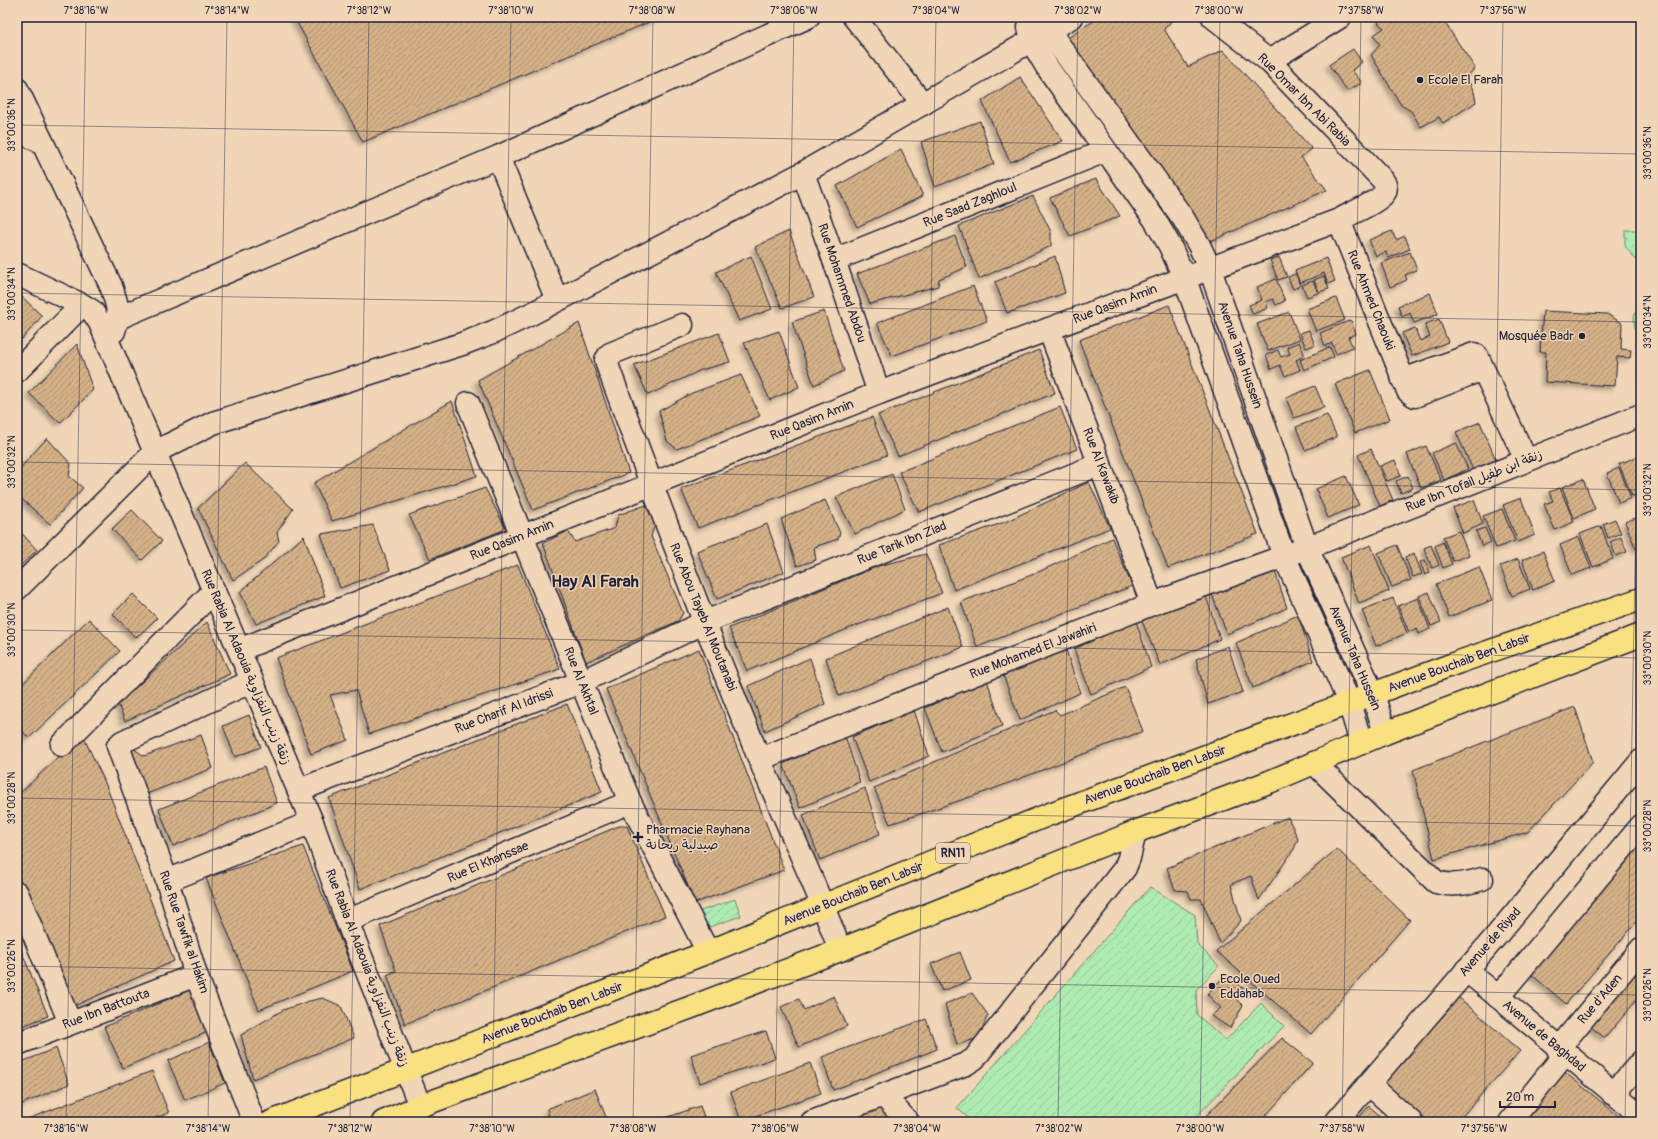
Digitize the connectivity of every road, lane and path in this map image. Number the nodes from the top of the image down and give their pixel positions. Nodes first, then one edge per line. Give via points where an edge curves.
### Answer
1 (808, 17) edge
2 (854, 17) edge
3 (1027, 17) edge
4 (1072, 17) edge
5 (1213, 17) edge
6 (1340, 17) edge
7 (1040, 36) junction
8 (1269, 61) junction
9 (17, 89) edge
10 (923, 104) junction
11 (17, 131) edge
12 (42, 142) junction
13 (1105, 151) junction
14 (498, 157) junction
15 (803, 173) junction
16 (1385, 191) joint
17 (1339, 220) junction
18 (834, 260) junction
19 (1210, 269) junction
20 (17, 274) edge
21 (1184, 277) junction
22 (557, 300) junction
23 (82, 305) junction
24 (118, 318) junction
25 (682, 325) dead end
26 (1049, 329) junction
27 (109, 344) junction
28 (17, 371) edge
29 (879, 393) junction
30 (468, 403) dead end
31 (1641, 414) edge
32 (154, 452) junction
33 (1526, 460) junction
34 (1100, 464) junction
35 (651, 484) junction
36 (522, 536) junction
37 (1307, 548) junction
38 (1284, 556) junction
39 (17, 589) edge
40 (214, 591) junction
41 (1641, 599) edge
42 (1152, 604) junction
43 (705, 622) junction
44 (1638, 638) edge
45 (239, 650) junction
46 (252, 681) junction
47 (581, 682) junction
48 (1373, 694) junction
49 (1349, 702) junction
50 (1385, 733) junction
51 (1361, 743) junction
52 (62, 745) dead end
53 (760, 759) junction
54 (1641, 760) edge
55 (1314, 763) junction
56 (299, 790) junction
57 (630, 802) junction
58 (312, 822) junction
59 (1641, 826) edge
60 (1136, 832) junction
61 (1482, 879) dead end
62 (167, 881) junction
63 (17, 893) edge
64 (823, 906) junction
65 (347, 921) junction
66 (1641, 949) edge
67 (840, 950) junction
68 (708, 952) junction
69 (1466, 970) junction
70 (196, 975) junction
71 (1498, 997) junction
72 (70, 1023) junction
73 (17, 1044) edge
74 (1562, 1051) junction
75 (1641, 1062) edge
76 (405, 1070) junction
77 (1369, 1084) junction
78 (1613, 1094) junction
79 (884, 1096) junction
80 (420, 1106) junction
81 (1641, 1116) edge
82 (904, 1120) edge
83 (254, 1122) edge
84 (271, 1122) edge
85 (383, 1122) edge
86 (812, 1122) edge
87 (1336, 1122) edge
88 (1411, 1122) edge
89 (1511, 1122) edge

1 - 14 street
2 - 10 street
3 - 7 street, Avenue Taha Hussein
4 - 7 street
5 - 8 street, Rue Omar Ibn Abi Rabia
6 - 8 street
7 - 10 street
7 - 13 street, Avenue Taha Hussein via 1047,67
7 - 19 street, Avenue Taha Hussein via 1183,218
8 - 16 street, Rue Omar Ibn Abi Rabia via 1380,177 1385,183
9 - 12 street
10 - 15 street
11 - 12 street
12 - 24 street via 111,286 118,306
13 - 18 street, Rue Saad Zaghloul
13 - 21 street, Avenue Taha Hussein via 1155,220
14 - 22 street
14 - 24 street
15 - 18 street, Rue Mohammed Abdou
15 - 22 street
16 - 17 street, Rue Qasim Amin via 1380,198
17 - 19 street, Rue Qasim Amin
17 - 33 street, Rue Ahmed Chaouki via 1408,392 1415,396 1483,369
18 - 29 street, Rue Mohammed Abdou
19 - 21 street, Rue Qasim Amin
19 - 37 street, Avenue Taha Hussein
20 - 23 street, Rue Rabia Al Adaouia زنقة زينب النفزاوية
21 - 26 street, Rue Qasim Amin
21 - 38 street, Avenue Taha Hussein
22 - 32 street via 493,332 462,344 213,423
23 - 27 street, Rue Rabia Al Adaouia زنقة زينب النفزاوية via 92,311
23 - 28 street
24 - 27 street
25 - 35 street, Rue Abou Tayeb Al Moutanabi via 607,356 608,367
26 - 29 street, Rue Qasim Amin
26 - 34 street, Rue Al Kawakib
27 - 32 street, Rue Rabia Al Adaouia زنقة زينب النفزاوية
29 - 35 street, Rue Qasim Amin
30 - 36 street, Rue Al Akhtal
31 - 33 street, Rue Ibn Tofail زنقة ابن طفيل
32 - 39 street
32 - 40 street, Rue Rabia Al Adaouia زنقة زينب النفزاوية
33 - 37 street, Rue Ibn Tofail زنقة ابن طفيل
34 - 42 street, Rue Al Kawakib
34 - 43 street, Rue Tarik Ibn Ziad
35 - 36 street, Rue Qasim Amin
35 - 43 street, Rue Abou Tayeb Al Moutanabi
36 - 45 street, Rue Qasim Amin
36 - 47 street, Rue Al Akhtal
37 - 38 street, Rue Mohamed El Jawahiri
37 - 48 street, Avenue Taha Hussein
38 - 42 street, Rue Mohamed El Jawahiri
38 - 49 street, Avenue Taha Hussein
40 - 45 street, Rue Rabia Al Adaouia زنقة زينب النفزاوية
40 - 52 street
41 - 48 main road, Avenue Bouchaib Ben Labsir / RN11
42 - 53 street, Rue Mohamed El Jawahiri
43 - 47 street, Rue Charif Al Idrissi
43 - 53 street, Rue Abou Tayeb Al Moutanabi
44 - 50 main road
45 - 46 street, Rue Rabia Al Adaouia زنقة زينب النفزاوية
46 - 56 street, Rue Rabia Al Adaouia زنقة زينب النفزاوية
46 - 62 street, Rue Rue Tawfik al Hakim via 118,746
47 - 56 street, Rue Charif Al Idrissi
47 - 57 street, Rue Al Akhtal
48 - 49 main road, Avenue Bouchaib Ben Labsir / RN11
48 - 50 street, Avenue Taha Hussein
49 - 51 street, Avenue Taha Hussein
49 - 64 main road, Avenue Bouchaib Ben Labsir / RN11 via 1050,814
50 - 51 main road
51 - 55 main road
53 - 64 street, Rue Abou Tayeb Al Moutanabi
54 - 69 street, Avenue de Riyad
55 - 60 main road
55 - 61 street via 1436,882 1461,884
56 - 58 street, Rue Rabia Al Adaouia زنقة زينب النفزاوية
57 - 65 street, Rue El Khanssae
57 - 68 street, Rue Al Akhtal
58 - 62 street
58 - 65 street, Rue Rabia Al Adaouia زنقة زينب النفزاوية
59 - 71 street
60 - 67 main road
60 - 79 street via 1125,868 974,1059
62 - 70 street, Rue Rue Tawfik al Hakim
63 - 72 street
64 - 67 street, Rue Abou Tayeb Al Moutanabi
64 - 68 main road, Avenue Bouchaib Ben Labsir / RN11
65 - 76 street, Rue Rabia Al Adaouia زنقة زينب النفزاوية
66 - 74 street, Rue d'Aden
67 - 80 main road
68 - 76 main road, Avenue Bouchaib Ben Labsir / RN11
69 - 71 street, Avenue de Baghdad
69 - 77 street, Avenue de Riyad
70 - 72 street, Rue Ibn Battouta
70 - 83 street, Rue Rue Tawfik al Hakim
71 - 74 street, Avenue de Baghdad
72 - 73 street, Rue Ibn Battouta
74 - 78 street, Avenue de Baghdad
74 - 89 street, Rue d'Aden
75 - 78 street
76 - 80 street, Rue Rabia Al Adaouia زنقة زينب النفزاوية
76 - 84 main road, Avenue Bouchaib Ben Labsir / RN11
77 - 87 street, Avenue de Riyad
77 - 88 street
78 - 81 street, Avenue de Baghdad
79 - 82 street
79 - 86 street
80 - 85 main road

